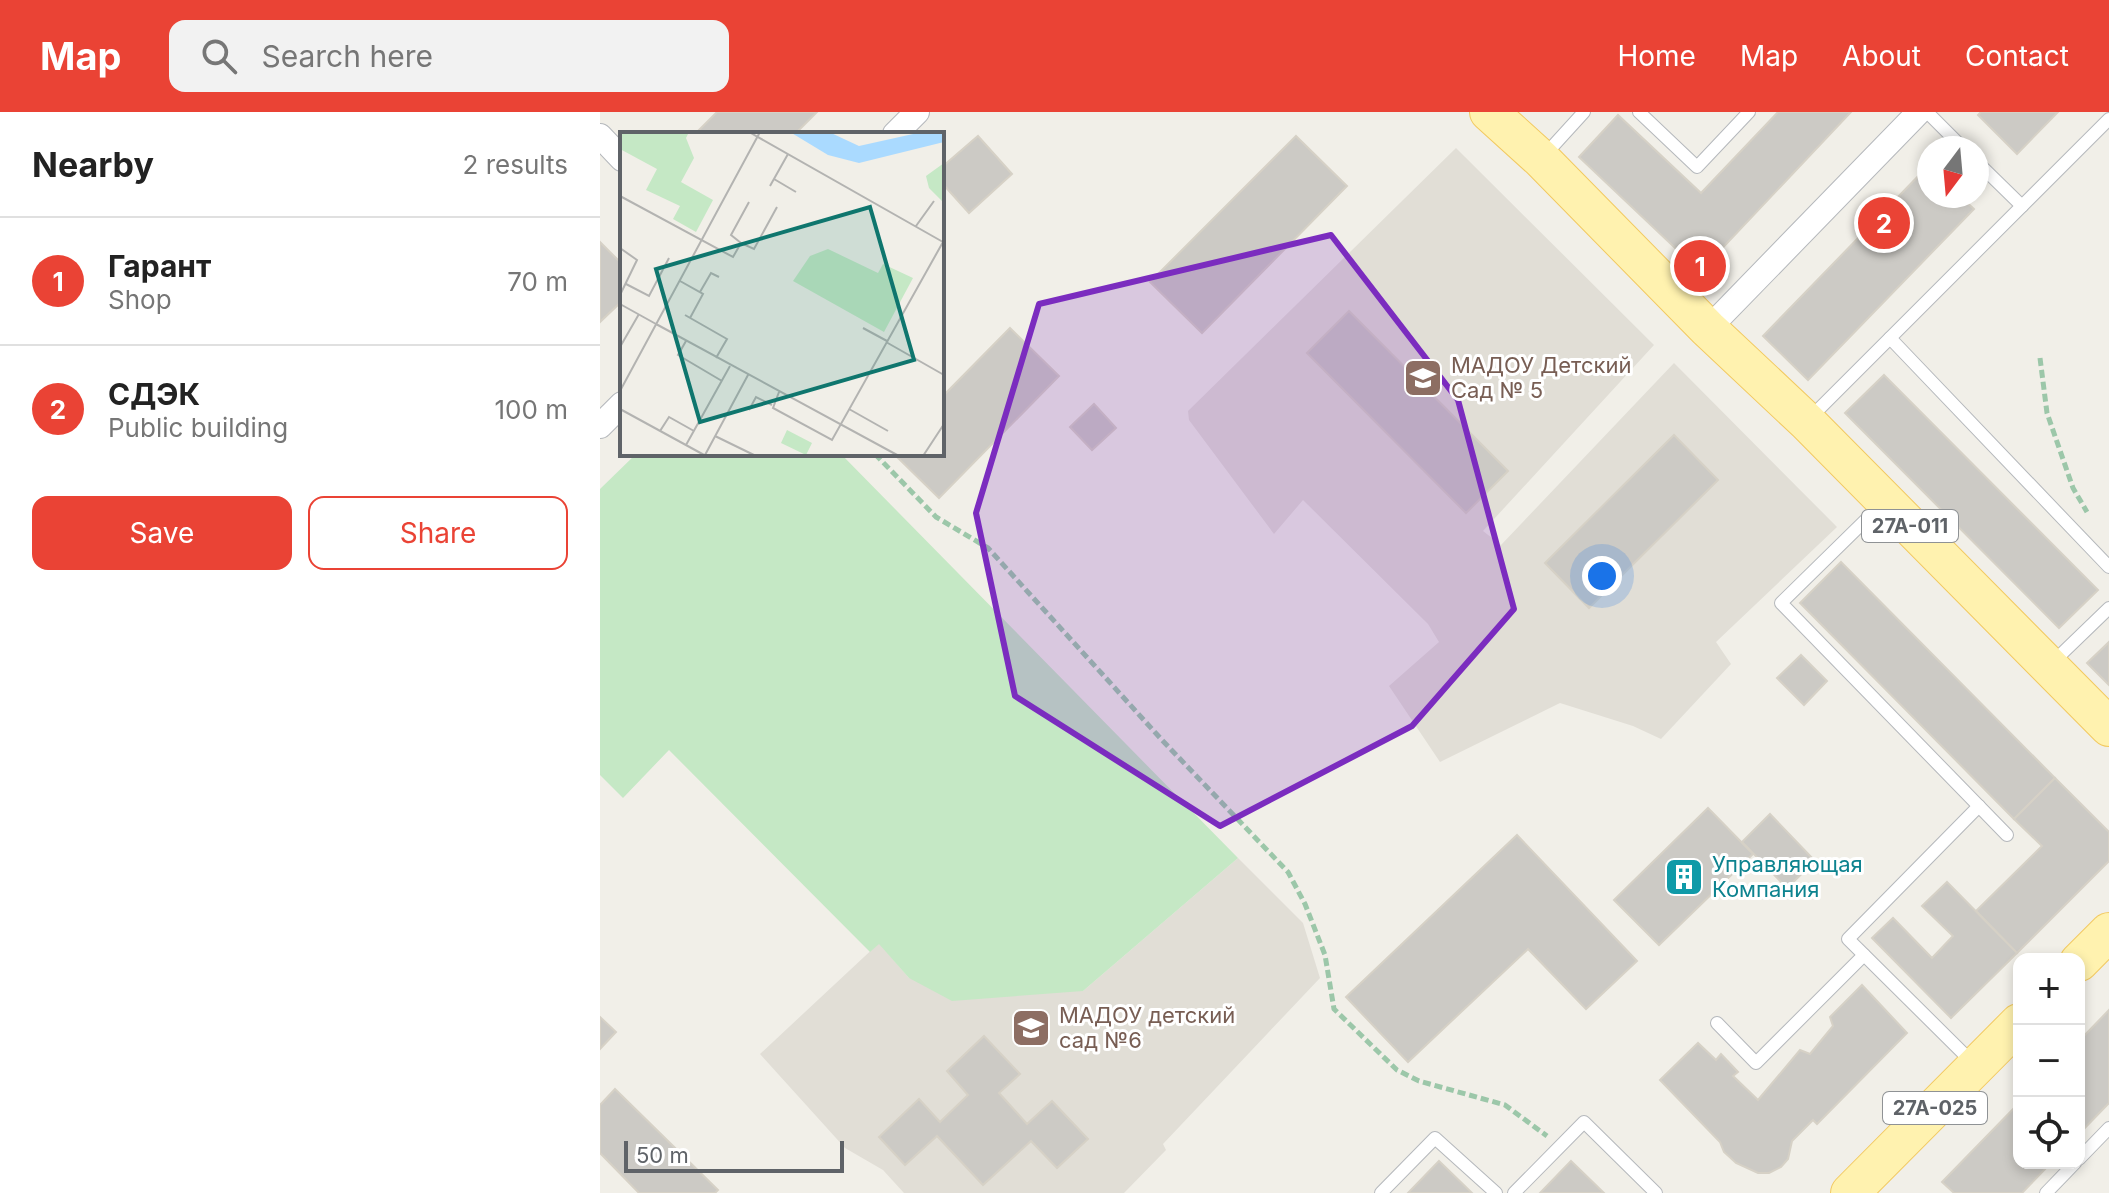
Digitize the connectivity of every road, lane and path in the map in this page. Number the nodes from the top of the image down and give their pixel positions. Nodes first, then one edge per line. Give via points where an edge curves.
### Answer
1 (917, 112) edge
2 (1489, 112) edge
3 (1584, 112) edge
4 (1639, 112) edge
5 (1749, 112) edge
6 (1919, 112) edge
7 (1927, 112) edge
8 (2109, 119) edge
9 (897, 132) edge
10 (600, 136) edge
11 (1951, 136) edge
12 (620, 157) edge
13 (1541, 159) junction
14 (1989, 174) edge
15 (2022, 206) junction
16 (1708, 329) junction
17 (1890, 338) junction
18 (2040, 358) dead end
19 (620, 406) edge
20 (1807, 422) junction
21 (600, 426) edge
22 (877, 456) edge
23 (1885, 501) junction
24 (2108, 566) edge
25 (2109, 608) edge
26 (2049, 666) junction
27 (2109, 727) edge
28 (1979, 806) junction
29 (2007, 835) dead end
30 (2109, 932) edge
31 (1864, 955) junction
32 (2085, 956) edge
33 (1717, 1023) dead end
34 (2017, 1025) edge
35 (1976, 1066) junction
36 (2109, 1128) edge
37 (1560, 1146) junction
38 (2085, 1153) edge
39 (2069, 1169) edge
40 (1381, 1193) edge
41 (1496, 1193) edge
42 (1514, 1193) edge
43 (1656, 1193) edge
44 (1850, 1193) edge
45 (2046, 1193) edge

1 - 9 street
2 - 13 main road, 27А-011
3 - 13 lane
4 - 5 lane via 1697,167
6 - 16 street
7 - 11 lane
8 - 15 lane
10 - 12 street
13 - 16 main road, 27А-011
14 - 15 lane
15 - 17 lane
16 - 20 main road, 27А-011
17 - 20 lane
17 - 24 lane
18 - 24 path via 2047,413
19 - 21 street
20 - 23 main road, 27А-011
22 - 37 path via 936,517 988,548 1288,872 1325,955 1334,1009 1397,1070 1505,1105
23 - 26 main road, 27А-011
23 - 28 lane via 1781,603
25 - 26 lane
26 - 27 main road, 27А-011
28 - 29 lane
28 - 31 lane via 1848,939
30 - 32 main road
31 - 33 lane via 1756,1063
31 - 35 lane
34 - 35 main road, 27А-025
35 - 44 main road, 27А-025
36 - 38 lane
37 - 42 lane
37 - 43 lane via 1584,1122
39 - 45 lane
40 - 41 lane via 1435,1138

